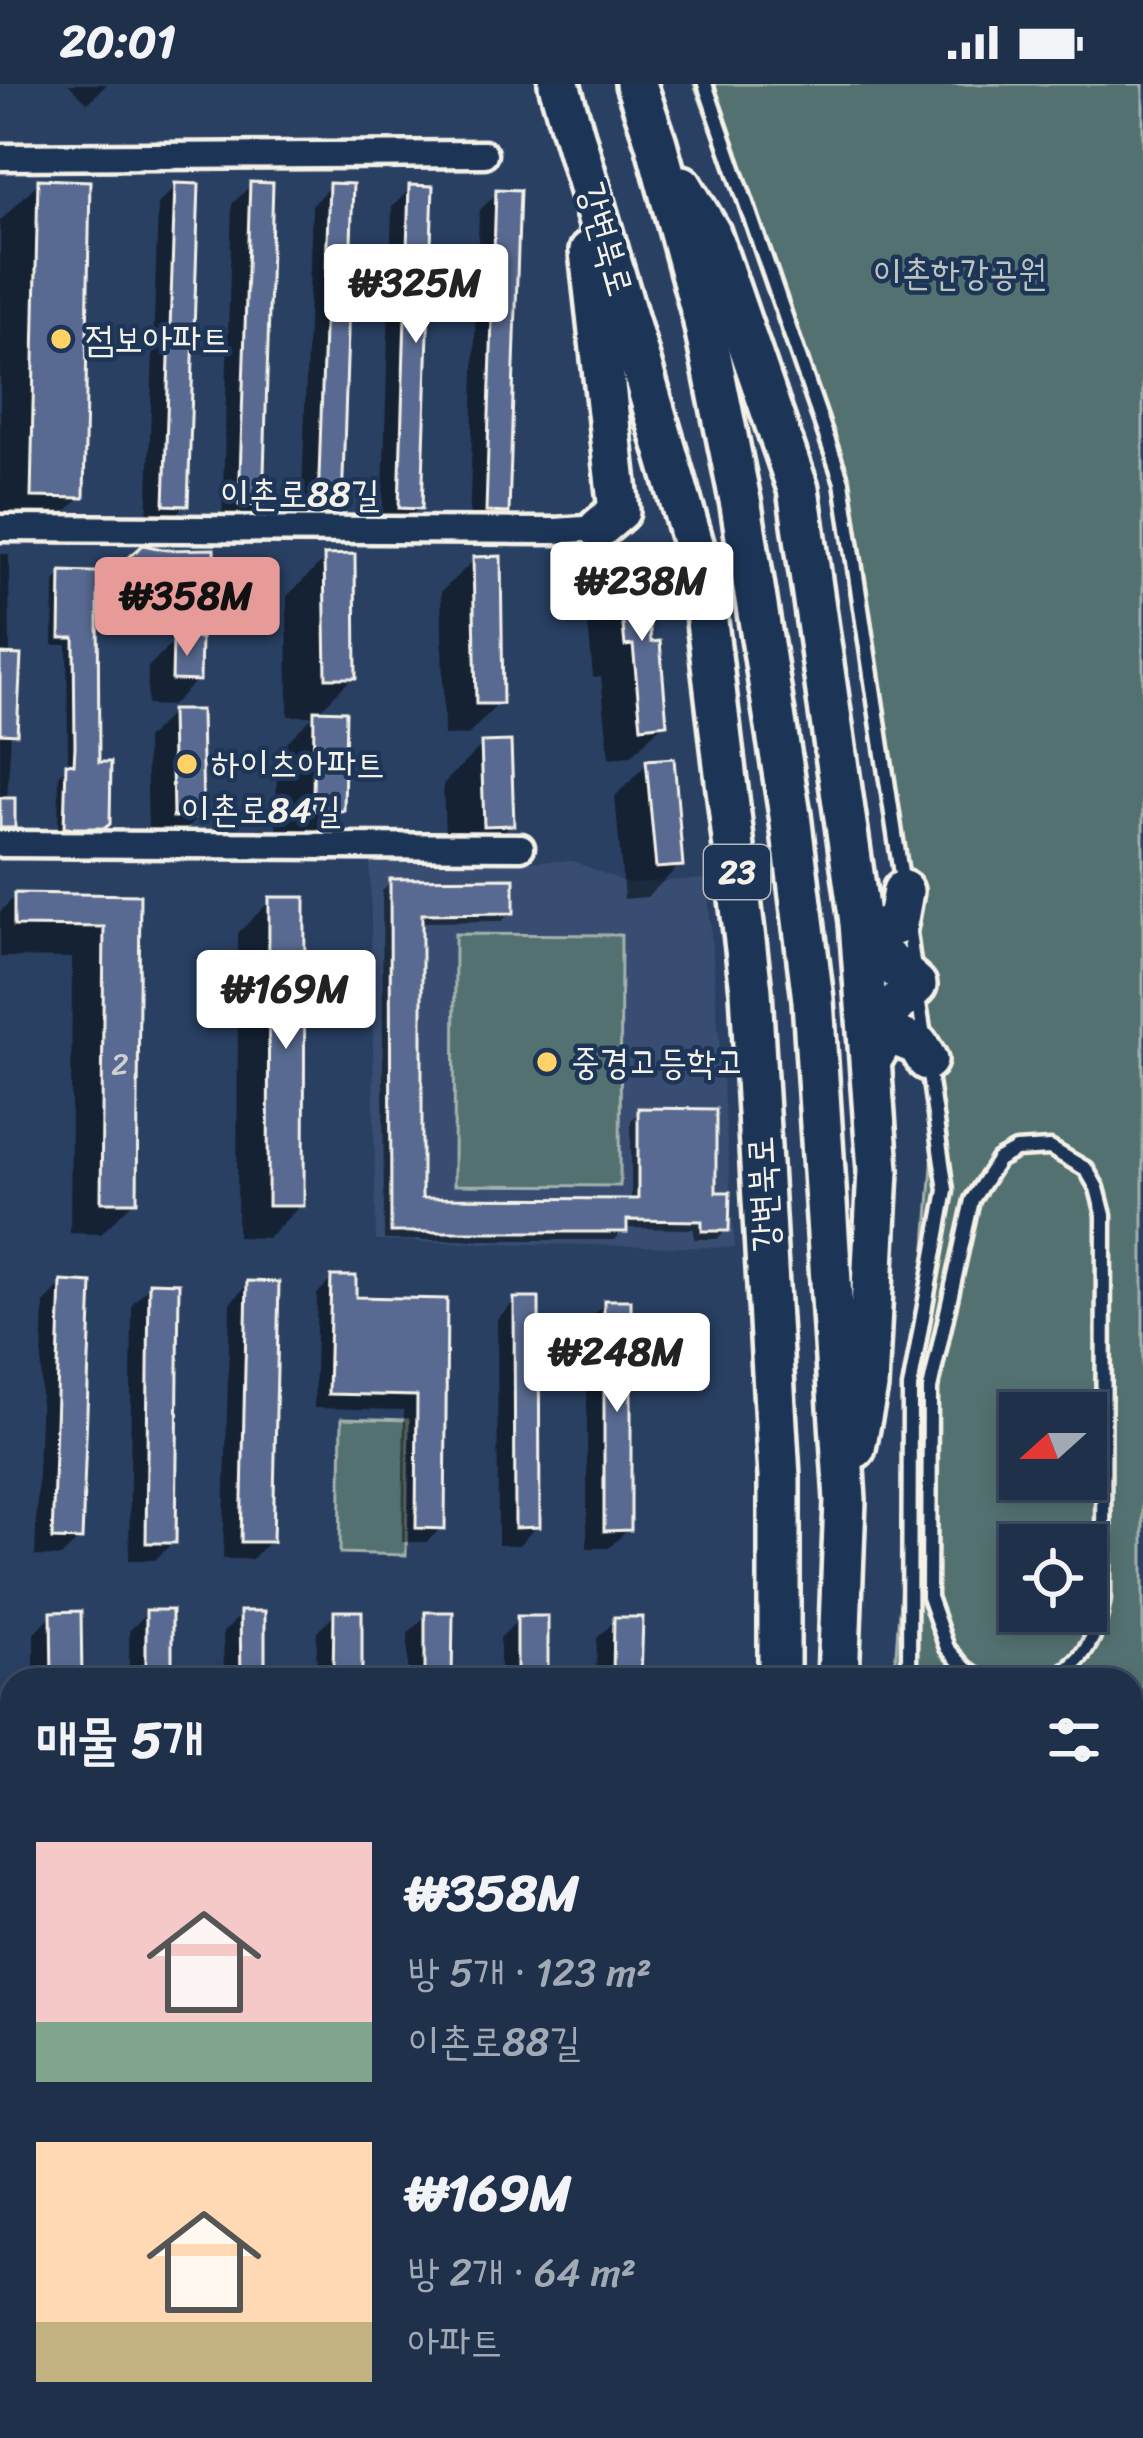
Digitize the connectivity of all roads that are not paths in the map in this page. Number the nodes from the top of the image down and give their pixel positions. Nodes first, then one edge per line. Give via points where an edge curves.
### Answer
1 (559, 84) edge
2 (636, 84) edge
3 (705, 84) edge
4 (656, 143) junction
5 (578, 144) junction
6 (484, 154) dead end
7 (0, 158) edge
8 (0, 528) edge
9 (599, 528) joint
10 (0, 844) edge
11 (521, 847) dead end
12 (903, 891) junction
13 (861, 930) junction
14 (916, 985) junction
15 (870, 1045) junction
16 (927, 1060) junction
17 (845, 1500) junction
18 (779, 1668) edge
19 (838, 1668) edge
20 (909, 1668) edge
21 (965, 1668) edge
22 (1067, 1668) edge

1 - 5 highway, 강변북로 / 23
2 - 4 highway, 강변북로 / 23
3 - 12 lane via 842,482
4 - 13 highway via 710,233 798,489
4 - 17 highway, 강변북로 / 23 via 704,317 790,815 813,1000
5 - 9 highway via 619,511
5 - 18 highway, 강변북로 / 23 via 701,571 751,992 779,1477
6 - 7 street
8 - 9 street, 이촌로88길
10 - 11 street, 이촌로84길
12 - 13 highway via 896,924
12 - 14 lane
13 - 14 highway
13 - 15 highway
14 - 15 highway
14 - 16 lane
15 - 16 highway via 892,1035 918,1045
15 - 17 highway via 878,1170 867,1387
16 - 20 lane via 946,1190 910,1388
17 - 19 highway, 강변북로 / 23
21 - 22 lane via 947,1648 929,1597 929,1389 973,1200 998,1160 1050,1148 1086,1169 1104,1215 1103,1598 1091,1644

